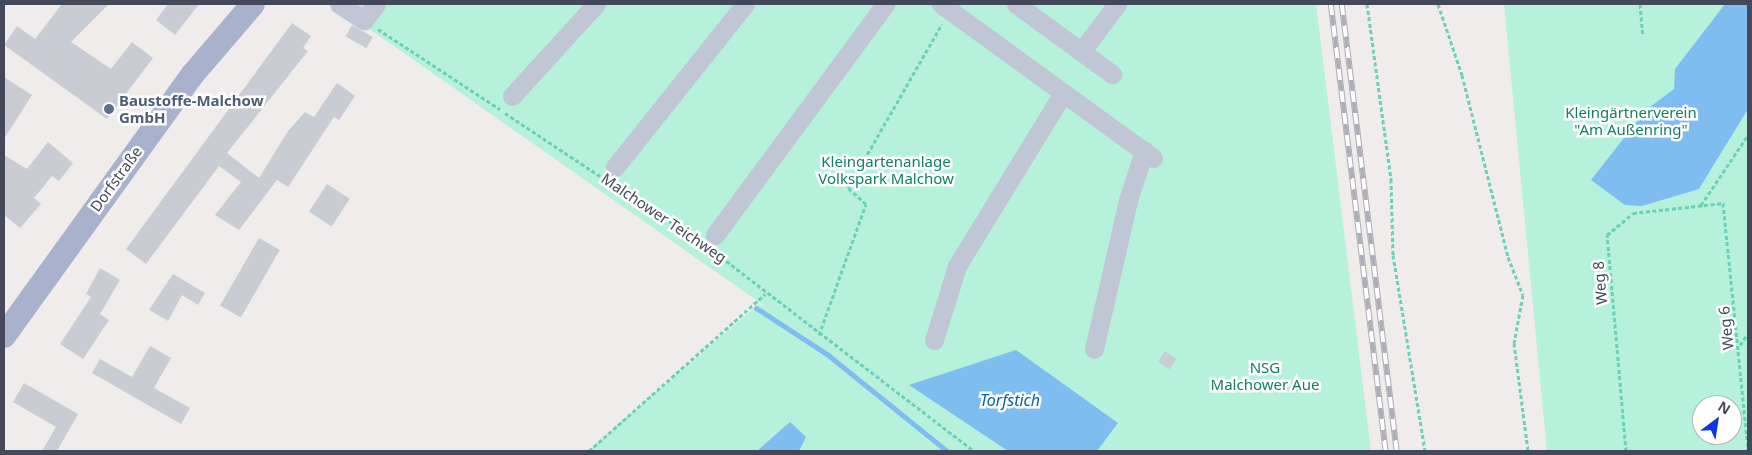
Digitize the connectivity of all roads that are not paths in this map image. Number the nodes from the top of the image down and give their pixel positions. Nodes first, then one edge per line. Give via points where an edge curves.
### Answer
1 (253, 4) edge
2 (339, 4) edge
3 (376, 4) edge
4 (596, 4) edge
5 (745, 4) edge
6 (886, 4) edge
7 (1016, 4) edge
8 (1117, 4) edge
9 (946, 7) edge
10 (1081, 52) junction
11 (1112, 74) dead end
12 (1063, 93) junction
13 (512, 96) dead end
14 (615, 167) dead end
15 (715, 235) dead end
16 (4, 336) edge
17 (934, 340) dead end
18 (1094, 349) dead end

1 - 16 main road, Dorfstraße via 193,74
2 - 3 lane via 364,20
4 - 13 lane
5 - 14 lane
6 - 15 lane
7 - 10 lane
8 - 10 lane
9 - 12 lane
10 - 11 lane
12 - 17 lane via 957,266
12 - 18 lane via 1149,154 1128,200

